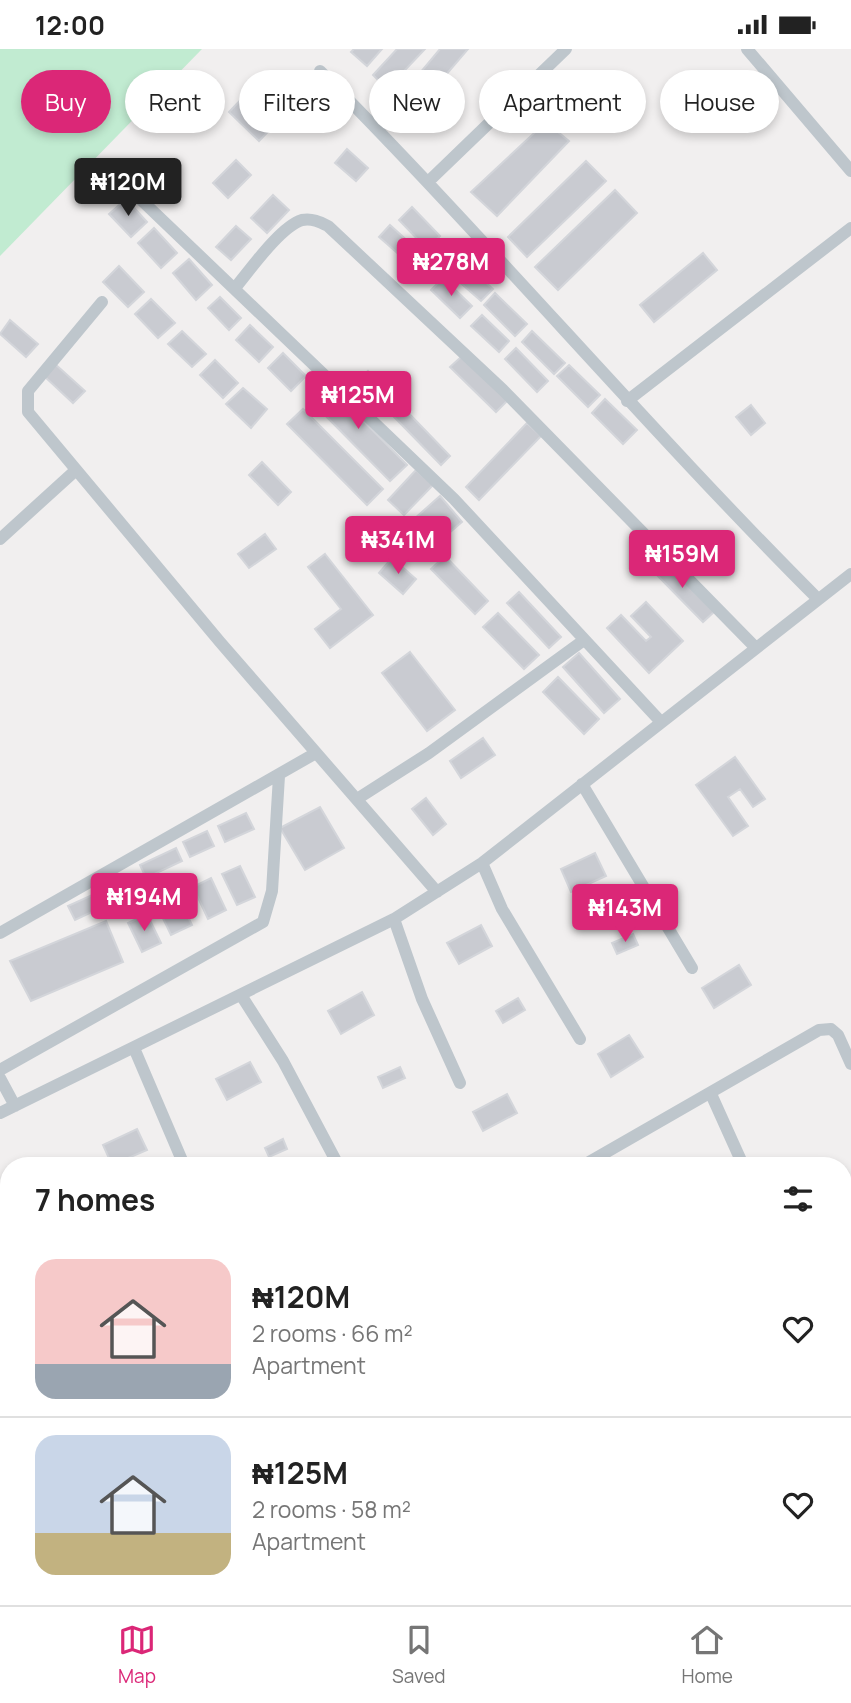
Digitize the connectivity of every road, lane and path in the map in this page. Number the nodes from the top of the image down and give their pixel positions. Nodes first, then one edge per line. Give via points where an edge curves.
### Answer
1 (566, 49) edge
2 (747, 49) edge
3 (355, 106) edge
4 (851, 171) edge
5 (429, 181) junction
6 (135, 194) dead end
7 (851, 228) edge
8 (234, 288) junction
9 (102, 302) dead end
10 (627, 401) junction
11 (76, 470) junction
12 (0, 539) edge
13 (851, 573) edge
14 (818, 599) junction
15 (584, 640) junction
16 (756, 648) junction
17 (661, 722) junction
18 (316, 753) junction
19 (279, 776) junction
20 (582, 784) junction
21 (356, 799) junction
22 (482, 863) junction
23 (437, 892) junction
24 (394, 919) junction
25 (0, 933) edge
26 (692, 968) dead end
27 (241, 995) junction
28 (580, 1039) dead end
29 (134, 1048) junction
30 (851, 1064) edge
31 (0, 1070) edge
32 (0, 1078) edge
33 (460, 1083) dead end
34 (711, 1094) junction
35 (15, 1106) junction
36 (0, 1113) edge
37 (181, 1157) edge
38 (334, 1157) edge
39 (602, 1157) edge
40 (739, 1157) edge

1 - 5 street
2 - 4 street
3 - 5 street
5 - 10 street
6 - 8 street
7 - 10 street
8 - 15 street via 454,499
8 - 16 street via 287,228 302,220 328,226 503,390
9 - 11 street via 28,391 26,402 33,418
10 - 14 street
11 - 12 street
11 - 18 street
13 - 14 street
14 - 16 street
15 - 17 street
15 - 21 street via 429,753
16 - 17 street
17 - 20 street
18 - 19 street
18 - 21 street
19 - 25 street
19 - 31 street via 272,891 263,922
20 - 22 street
20 - 26 street
21 - 23 street
22 - 23 street
22 - 28 street via 502,909
23 - 24 street
24 - 27 street
24 - 33 street via 422,999
27 - 29 street
27 - 38 street via 283,1061
29 - 35 street
29 - 37 street
30 - 34 street via 838,1035 831,1029 819,1030
32 - 35 street
34 - 39 street
34 - 40 street
35 - 36 street

